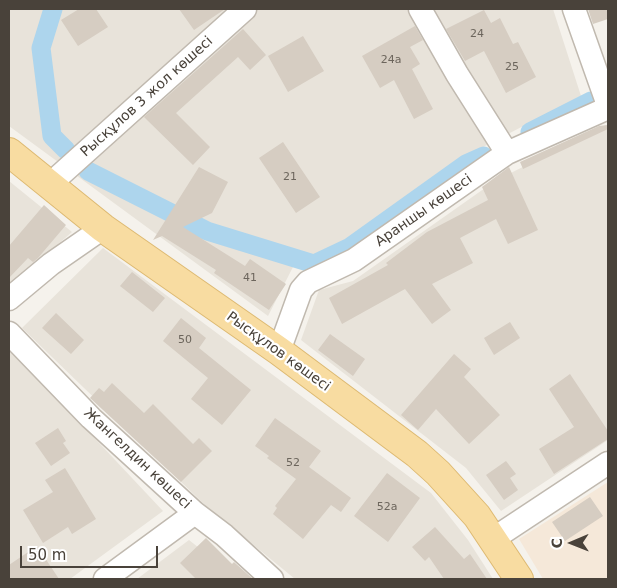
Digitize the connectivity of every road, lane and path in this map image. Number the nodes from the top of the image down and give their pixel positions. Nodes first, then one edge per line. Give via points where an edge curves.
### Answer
1 (246, 9) edge
2 (420, 9) edge
3 (574, 9) edge
4 (608, 107) edge
5 (9, 152) edge
6 (507, 153) junction
7 (49, 185) junction
8 (103, 228) junction
9 (9, 300) edge
10 (9, 333) edge
11 (279, 352) junction
12 (608, 462) edge
13 (195, 513) junction
14 (493, 539) junction
15 (104, 579) edge
16 (272, 579) edge
17 (519, 579) edge

1 - 7 street, Рысқұлов 3 жол көшесі
2 - 6 street via 456,74
3 - 4 street, Араншы көшесі
4 - 6 street, Араншы көшесі
5 - 7 main road, Рысқұлов көшесі
6 - 11 street, Араншы көшесі via 354,260 308,282 301,290
7 - 8 main road, Рысқұлов көшесі
8 - 9 street via 51,264
8 - 11 main road, Рысқұлов көшесі
10 - 13 street, Жангелдин көшесі via 91,418
11 - 14 main road, Рысқұлов көшесі via 417,454 458,494
12 - 14 street
13 - 15 street
13 - 16 street, Жангелдин көшесі
14 - 17 main road, Рысқұлов көшесі

